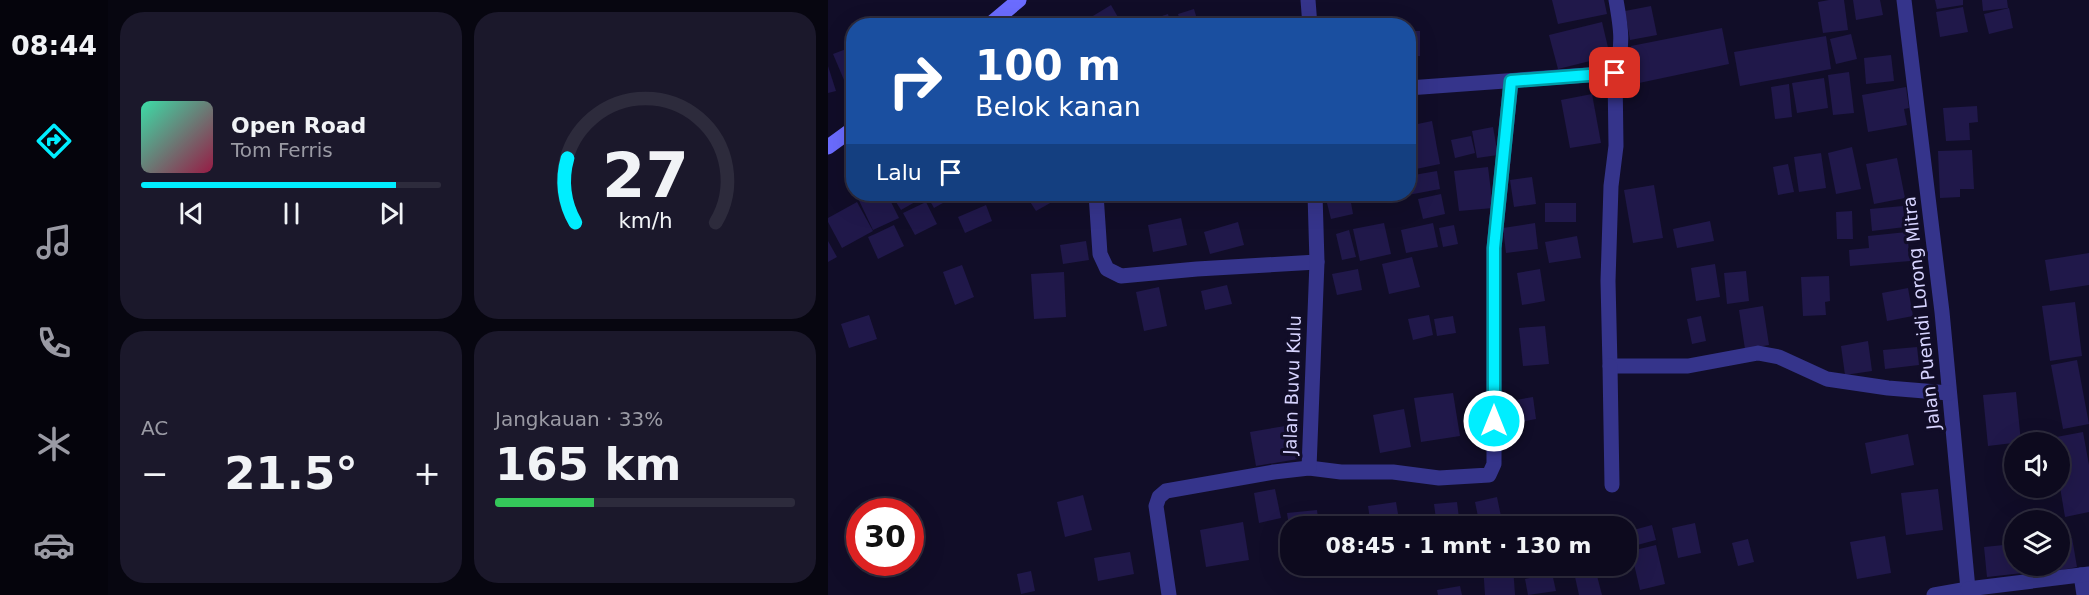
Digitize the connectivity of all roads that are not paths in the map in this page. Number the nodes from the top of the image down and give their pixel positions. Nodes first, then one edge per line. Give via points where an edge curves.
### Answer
1 (1020, 0) edge
2 (1308, 0) edge
3 (1616, 0) edge
4 (1904, 0) edge
5 (998, 18) edge
6 (1309, 18) edge
7 (1615, 73) junction
8 (1511, 81) junction
9 (1416, 87) edge
10 (846, 134) edge
11 (828, 147) edge
12 (1096, 201) edge
13 (1316, 201) edge
14 (1317, 262) junction
15 (1610, 366) junction
16 (1950, 393) junction
17 (1309, 468) junction
18 (1612, 485) dead end
19 (2085, 574) edge
20 (1968, 589) junction
21 (1995, 590) edge
22 (1169, 595) edge
23 (1934, 595) edge
24 (2084, 595) edge

1 - 5 street
2 - 6 street
3 - 7 street via 1622,52
4 - 16 street, Jalan Puenidi Lorong Mitra
7 - 8 street
7 - 15 street via 1616,146 1608,281
8 - 9 street
8 - 17 street via 1494,248 1494,464 1489,475 1451,478
10 - 11 street
12 - 14 street via 1100,254 1107,269 1121,276
13 - 14 street, Jalan Buvu Kulu
14 - 17 street, Jalan Buvu Kulu
15 - 16 street via 1688,366 1758,353 1779,357 1827,379
15 - 18 street
16 - 20 street, Jalan Puenidi Lorong Mitra
17 - 22 street, Jalan Buvu Kulu via 1166,491 1159,497 1155,506
19 - 21 street
19 - 24 street
20 - 21 street
20 - 23 street

